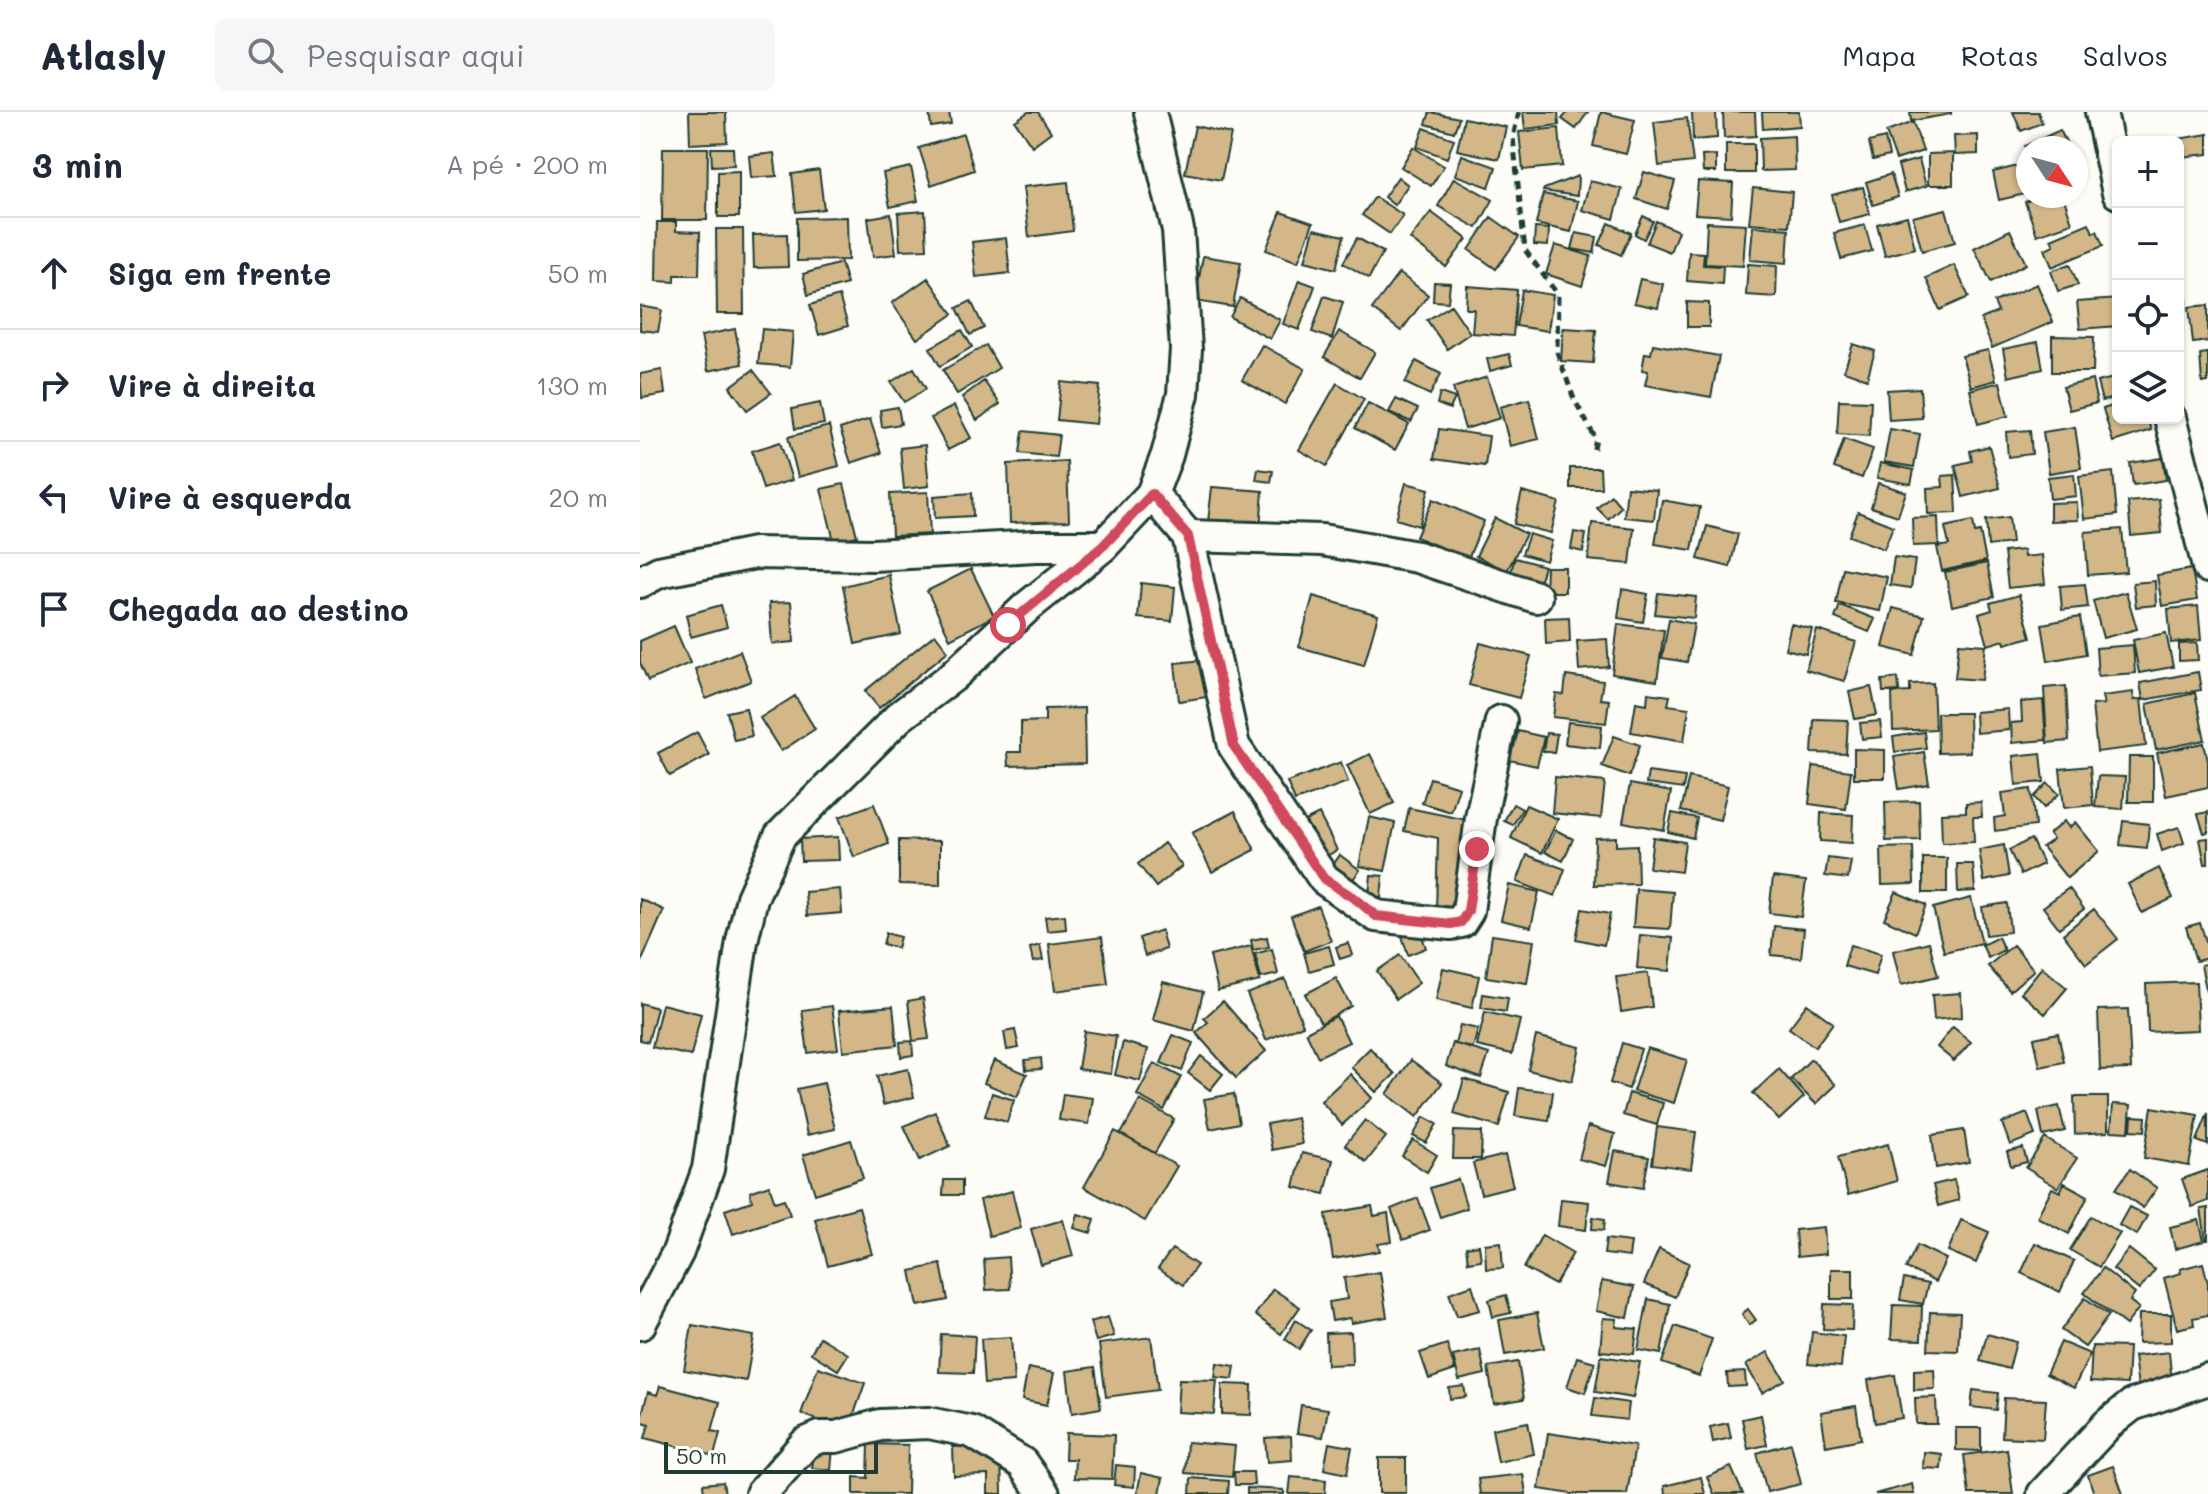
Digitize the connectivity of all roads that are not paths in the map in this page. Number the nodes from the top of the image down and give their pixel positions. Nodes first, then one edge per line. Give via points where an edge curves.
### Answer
1 (1150, 112) edge
2 (2101, 112) edge
3 (2112, 164) edge
4 (2172, 424) edge
5 (1152, 494) junction
6 (1188, 536) junction
7 (1103, 546) junction
8 (2208, 567) edge
9 (640, 582) edge
10 (1536, 597) dead end
11 (1501, 721) dead end
12 (640, 1324) edge
13 (2208, 1379) edge
14 (1022, 1463) junction
15 (761, 1494) edge
16 (1044, 1494) edge
17 (1061, 1494) edge
18 (2043, 1494) edge

1 - 5 street via 1178,230 1186,349 1183,394
2 - 3 street
4 - 8 street
5 - 6 street
5 - 7 street
6 - 10 street via 1322,540 1417,557
6 - 11 street via 1234,746 1324,879 1376,916 1461,922 1468,911
7 - 9 street via 873,555 755,553 659,572
7 - 12 street via 899,717 780,836 752,898 742,941 708,1169 678,1252
13 - 18 street via 2132,1405
14 - 15 street via 972,1432 929,1423 880,1425 806,1443
14 - 16 street
14 - 17 street

